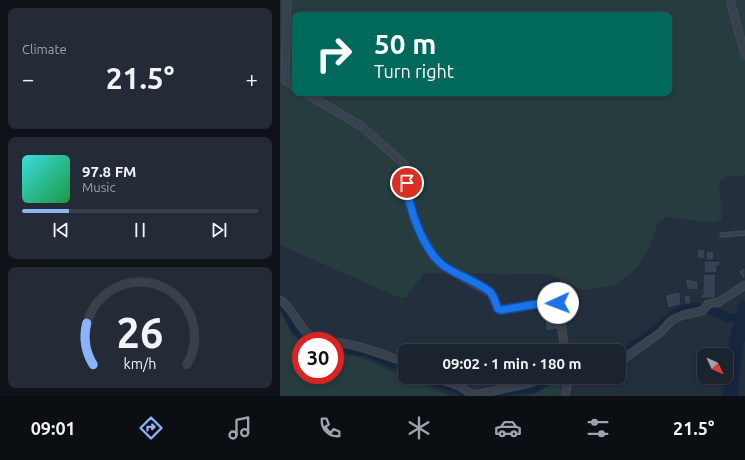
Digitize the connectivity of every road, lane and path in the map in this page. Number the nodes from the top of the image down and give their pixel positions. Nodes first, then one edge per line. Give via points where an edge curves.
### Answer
1 (287, 0) edge
2 (730, 0) edge
3 (745, 55) edge
4 (292, 85) edge
5 (311, 96) edge
6 (745, 233) edge
7 (722, 235) dead end
8 (745, 285) edge
9 (280, 300) edge
10 (304, 332) edge
11 (344, 343) edge
12 (564, 344) edge
13 (626, 357) edge
14 (398, 359) edge
15 (454, 384) edge
16 (525, 384) edge
17 (568, 384) edge
18 (565, 396) edge

1 - 4 street via 285,80
2 - 3 street
5 - 12 street via 361,126 404,164 407,194 416,225 435,258 443,266 491,293 498,309 501,310 555,301 558,303
6 - 7 lane
8 - 13 street via 719,302 708,304 702,310 672,320
9 - 10 street via 291,310
11 - 14 street
15 - 16 street via 472,394
17 - 18 street

